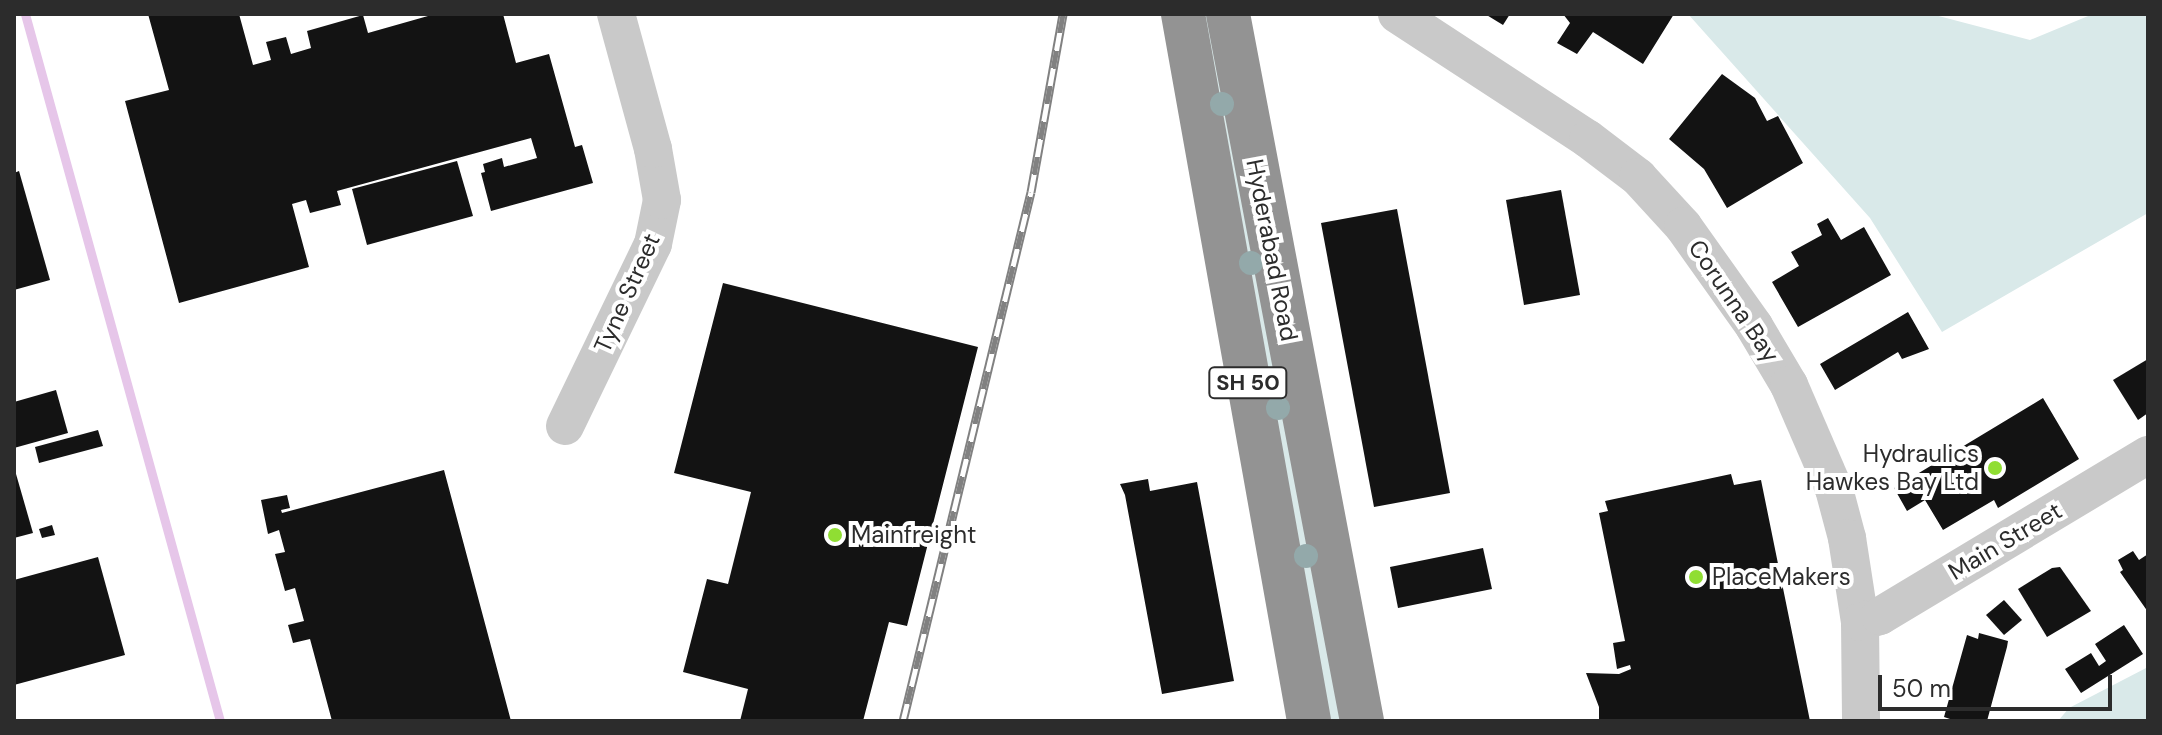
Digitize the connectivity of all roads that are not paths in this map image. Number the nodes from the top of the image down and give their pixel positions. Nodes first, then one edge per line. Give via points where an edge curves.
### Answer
1 (616, 14) edge
2 (1183, 14) edge
3 (1228, 14) edge
4 (1397, 14) edge
5 (565, 426) dead end
6 (2148, 455) edge
7 (1860, 622) junction
8 (1309, 721) edge
9 (1362, 721) edge
10 (1861, 721) edge

1 - 5 street, Tyne Street via 662,200 653,244
2 - 8 highway, Hyderabad Road / SH 50
3 - 9 highway, Hyderabad Road / SH 50
4 - 7 street, Corunna Bay via 1588,139 1638,177 1683,226 1754,326 1814,436 1847,538
6 - 7 street, Main Street via 1880,616
7 - 10 street, Corunna Bay

